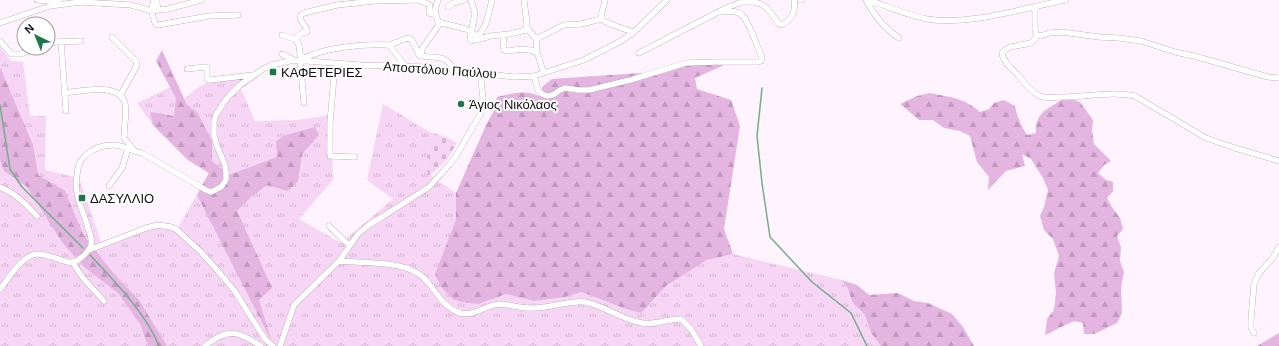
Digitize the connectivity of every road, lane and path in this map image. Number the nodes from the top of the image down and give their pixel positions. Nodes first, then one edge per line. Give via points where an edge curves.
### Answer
1 (37, 0) edge
2 (154, 0) edge
3 (157, 0) edge
4 (201, 0) edge
5 (362, 0) edge
6 (418, 0) edge
7 (465, 0) edge
8 (471, 0) edge
9 (492, 0) edge
10 (524, 0) edge
11 (605, 0) edge
12 (668, 0) edge
13 (794, 0) edge
14 (867, 0) edge
15 (1066, 0) edge
16 (375, 1) edge
17 (438, 1) edge
18 (65, 3) junction
19 (430, 5) junction
20 (1035, 6) junction
21 (448, 7) dead end
22 (155, 10) junction
23 (718, 12) junction
24 (238, 15) dead end
25 (436, 15) junction
26 (601, 19) junction
27 (0, 23) edge
28 (440, 23) junction
29 (527, 28) junction
30 (471, 32) junction
31 (634, 32) junction
32 (282, 35) dead end
33 (504, 35) junction
34 (1036, 35) junction
35 (112, 37) dead end
36 (899, 38) dead end
37 (536, 39) junction
38 (0, 41) edge
39 (81, 41) dead end
40 (296, 41) junction
41 (61, 42) junction
42 (56, 43) edge
43 (389, 45) junction
44 (639, 53) dead end
45 (16, 54) edge
46 (282, 54) dead end
47 (537, 54) junction
48 (421, 56) junction
49 (294, 60) junction
50 (305, 60) junction
51 (335, 64) junction
52 (406, 66) junction
53 (187, 69) dead end
54 (454, 70) junction
55 (480, 73) junction
56 (544, 73) junction
57 (253, 75) junction
58 (534, 76) junction
59 (1279, 78) edge
60 (64, 93) junction
61 (120, 96) junction
62 (304, 102) dead end
63 (66, 111) dead end
64 (128, 149) junction
65 (135, 152) junction
66 (355, 157) dead end
67 (1279, 161) edge
68 (110, 186) dead end
69 (0, 187) edge
70 (37, 216) dead end
71 (330, 226) dead end
72 (349, 245) junction
73 (1279, 247) edge
74 (89, 250) junction
75 (339, 261) junction
76 (73, 263) junction
77 (0, 289) edge
78 (104, 301) dead end
79 (1254, 333) dead end
80 (211, 344) edge
81 (205, 346) edge
82 (261, 346) edge
83 (273, 346) edge
84 (280, 346) edge
85 (701, 346) edge

1 - 18 street
2 - 22 street
3 - 22 street
4 - 22 street
5 - 16 street
6 - 16 street
6 - 19 street
7 - 8 street
7 - 21 street via 452,3
8 - 30 street via 475,13
9 - 30 street via 482,30 477,36
10 - 29 street
11 - 26 street
12 - 31 street, Αποστόλου Παύλου
13 - 23 street via 795,9 792,16 780,25 767,8 754,2 742,2
14 - 20 street via 910,15 946,21 972,19
14 - 36 street via 873,12 892,34
15 - 20 street
16 - 40 street via 337,5 304,13 300,19 308,29 297,37
17 - 19 street via 431,1
17 - 25 street
18 - 22 street via 121,4
18 - 27 street
19 - 25 street via 429,13
20 - 34 street
22 - 24 street via 154,21 158,25 209,16
23 - 44 street
23 - 58 street via 735,12 744,17 762,58 761,61 686,63 589,90 565,88 550,96 538,90
25 - 28 street
26 - 31 street via 608,24
26 - 37 street via 564,25
28 - 30 street
28 - 48 street via 422,49
29 - 33 street via 522,32
29 - 37 street
30 - 33 street via 471,41
31 - 56 street, Αποστόλου Παύλου via 584,60
32 - 40 street via 292,37
33 - 47 street via 504,50 530,50
34 - 59 street via 1062,32 1141,41
34 - 67 street via 1031,43 1010,47 1002,53 1016,74 1042,96 1135,96 1219,144
35 - 61 street via 137,65
37 - 47 street
38 - 45 street via 11,54
39 - 41 street
40 - 50 street via 299,45 299,54
41 - 42 street
41 - 60 street
43 - 48 street via 408,38 412,40
43 - 50 street via 346,47 316,53
43 - 52 street
46 - 49 street
47 - 56 street
48 - 54 street via 442,58 450,63
49 - 50 street, Αποστόλου Παύλου
49 - 57 street, Αποστόλου Παύλου via 272,65
50 - 51 street, Αποστόλου Παύλου
50 - 62 street
51 - 52 street, Αποστόλου Παύλου
51 - 66 street via 330,156
52 - 54 street, Αποστόλου Παύλου
53 - 57 street via 206,67 209,80
54 - 55 street, Αποστόλου Παύλου
55 - 58 street, Αποστόλου Παύλου
55 - 72 street via 483,98 481,113 450,165 429,187 370,224
56 - 58 street, Αποστόλου Παύλου
57 - 65 street, Αποστόλου Παύλου via 229,96 214,121 216,141 226,172 226,180 218,189 211,192 206,190 142,153
60 - 61 street via 107,90 115,91
60 - 63 street
61 - 65 street via 126,110 124,138
64 - 65 street, Αποστόλου Παύλου
64 - 68 street via 122,168
64 - 74 street, Αποστόλου Παύλου via 121,145 97,148 79,164 76,187 90,234
69 - 70 street via 19,198
71 - 72 street
72 - 75 street
73 - 79 street via 1254,284 1251,319
74 - 76 street
74 - 83 street via 158,225 177,230 201,252 234,290 265,339
75 - 84 street via 294,305
75 - 85 street via 398,265 411,269 428,283 446,306 462,314 472,314 501,304 533,308 584,302 641,323 681,319 691,329
76 - 77 street via 40,254 32,255 23,261
76 - 78 street
80 - 81 street
80 - 82 street via 222,334 231,333

